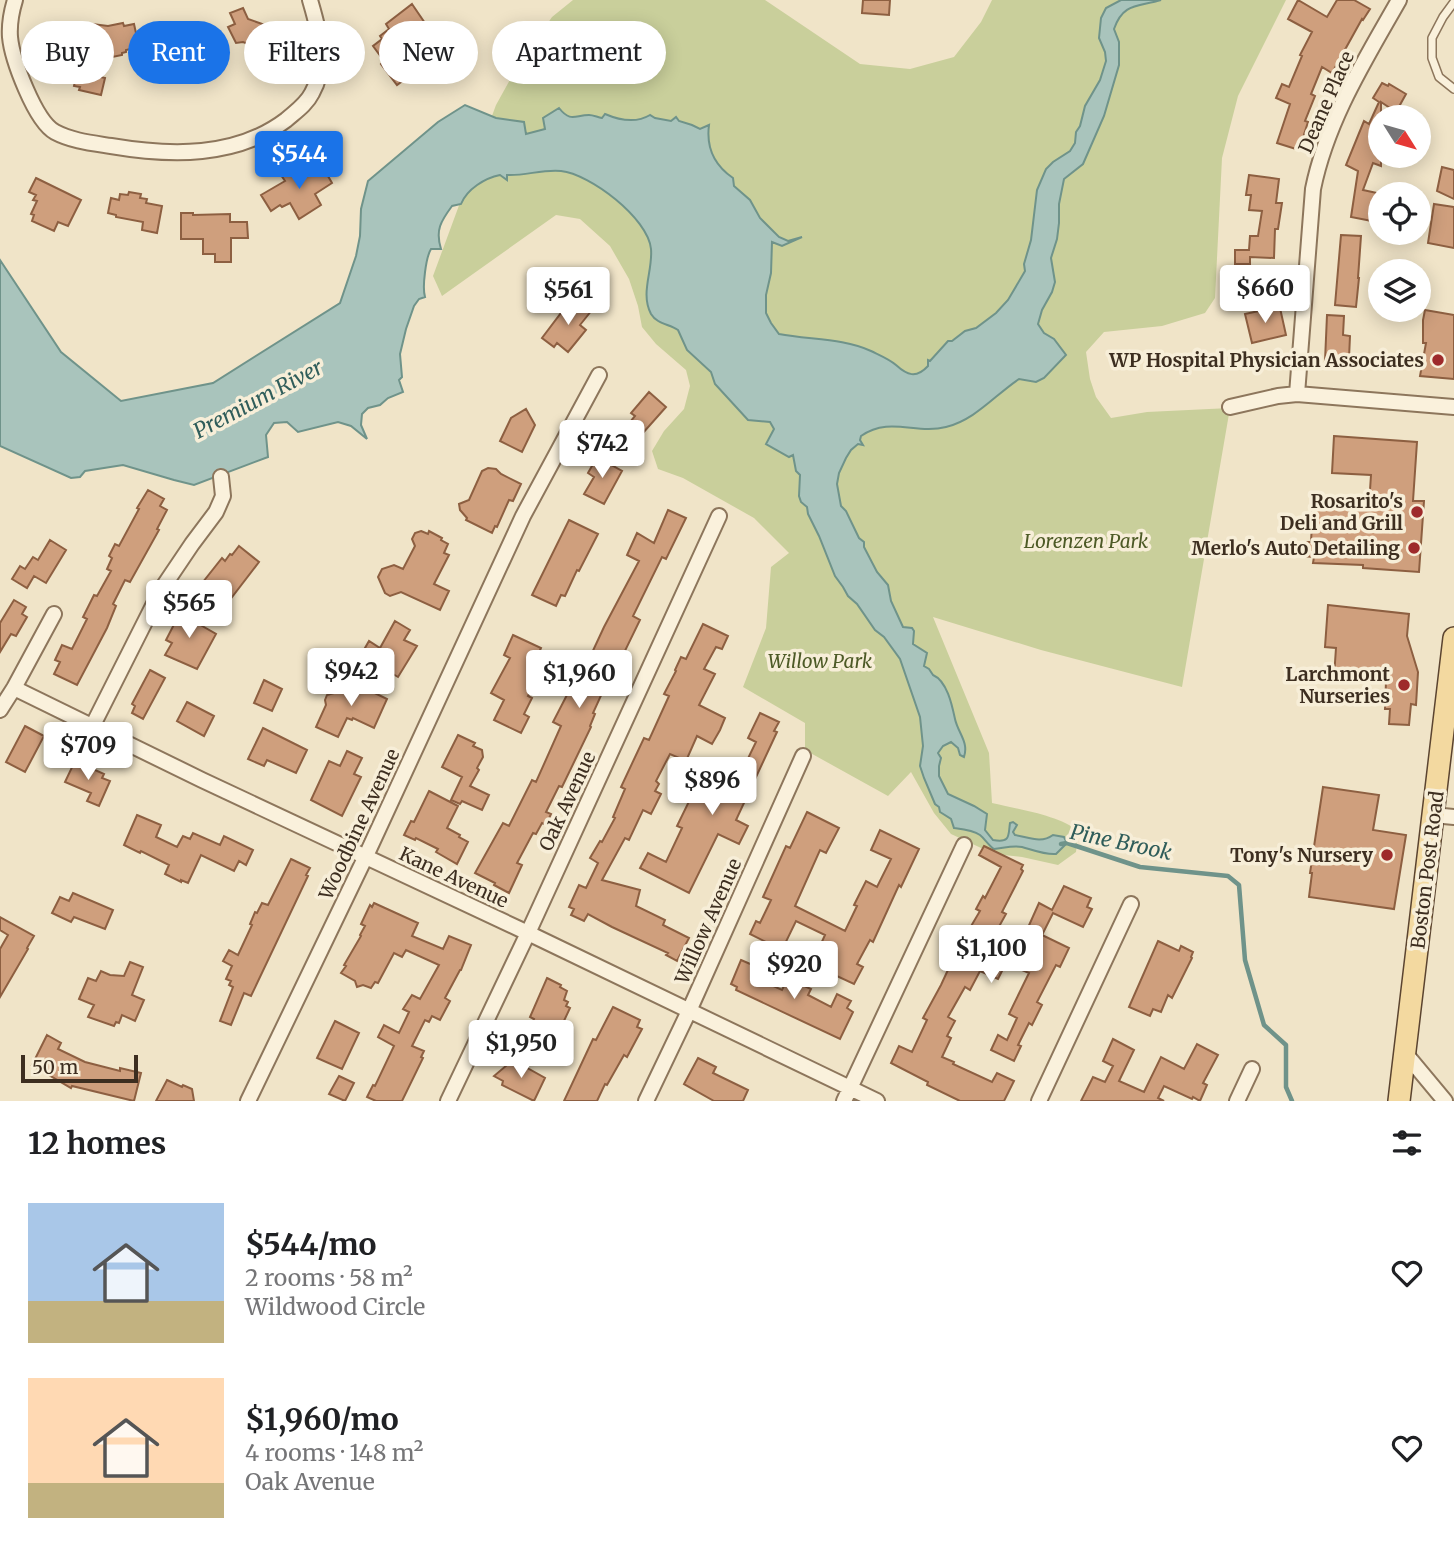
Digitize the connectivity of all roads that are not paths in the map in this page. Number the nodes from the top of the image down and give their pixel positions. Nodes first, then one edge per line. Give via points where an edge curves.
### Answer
1 (15, 0) edge
2 (310, 0) edge
3 (1399, 0) edge
4 (1454, 2) edge
5 (1454, 89) edge
6 (599, 375) dead end
7 (1297, 394) junction
8 (1230, 407) dead end
9 (1454, 407) edge
10 (221, 477) dead end
11 (719, 516) dead end
12 (54, 614) dead end
13 (1454, 638) edge
14 (14, 688) junction
15 (0, 709) edge
16 (92, 727) junction
17 (803, 756) dead end
18 (1444, 816) edge
19 (964, 845) dead end
20 (365, 858) junction
21 (1131, 904) dead end
22 (527, 933) junction
23 (689, 1010) junction
24 (1405, 1053) junction
25 (1252, 1069) dead end
26 (847, 1094) edge
27 (248, 1101) edge
28 (448, 1101) edge
29 (646, 1101) edge
30 (877, 1101) edge
31 (1040, 1101) edge
32 (1237, 1101) edge
33 (1399, 1101) edge
34 (1445, 1101) edge

1 - 2 street via 10,39 20,75 52,131 77,141 189,153 255,139 301,107 312,93 321,58 321,34
3 - 7 street, Deane Place via 1353,80 1319,163 1313,189
4 - 5 lane via 1432,38 1432,58 1439,77
6 - 20 street, Woodbine Avenue via 523,516
7 - 8 street
7 - 9 street
10 - 16 street via 223,496 216,512 161,590
11 - 22 street, Oak Avenue
12 - 14 street
13 - 18 main road, Boston Post Road
14 - 15 street
14 - 16 street, Kane Avenue
16 - 20 street, Kane Avenue
17 - 23 street, Willow Avenue
18 - 24 main road, Boston Post Road
19 - 26 street
20 - 22 street, Kane Avenue
20 - 27 street, Woodbine Avenue
21 - 31 street
22 - 23 street, Kane Avenue
22 - 28 street, Oak Avenue
23 - 26 street, Kane Avenue
23 - 29 street, Willow Avenue
24 - 33 main road, Boston Post Road
24 - 34 street
25 - 32 street
26 - 30 street, Kane Avenue

